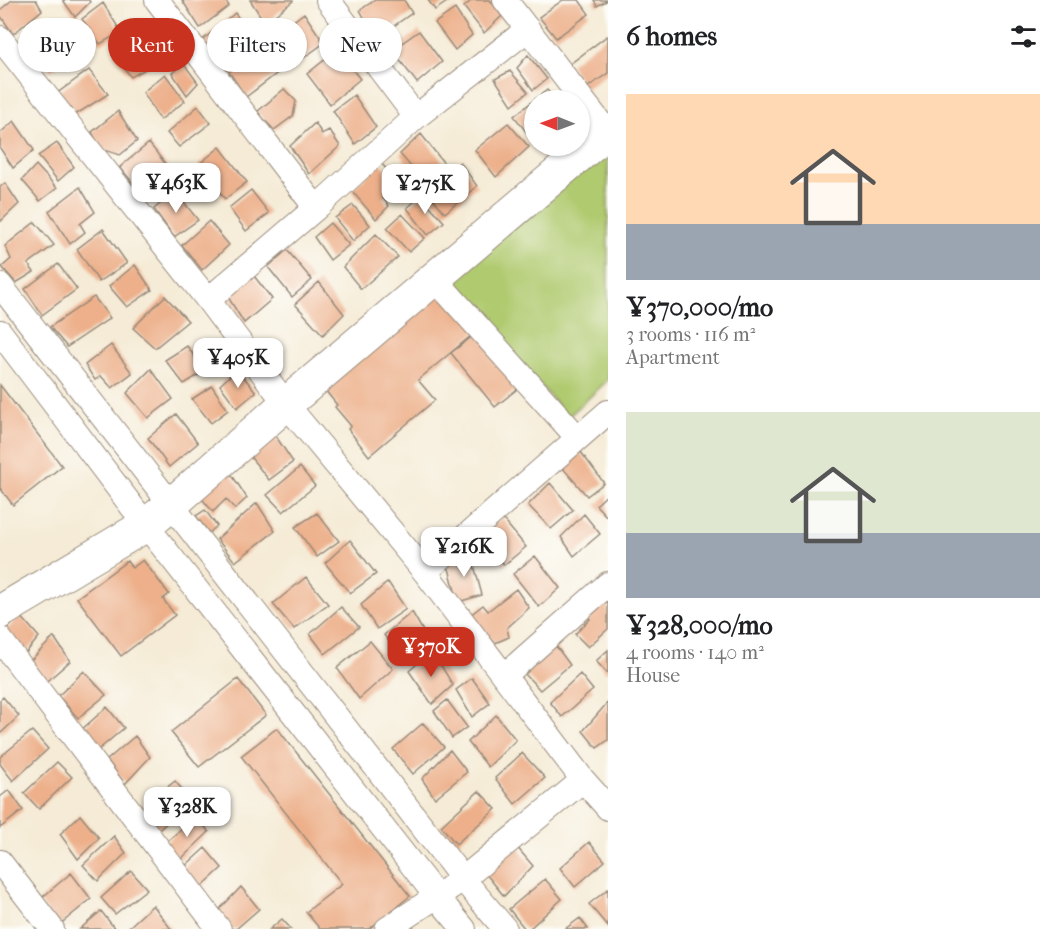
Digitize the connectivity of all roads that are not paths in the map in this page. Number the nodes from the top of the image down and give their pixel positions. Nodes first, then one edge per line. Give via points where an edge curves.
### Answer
1 (157, 0) edge
2 (328, 0) edge
3 (505, 0) edge
4 (528, 29) junction
5 (0, 38) edge
6 (416, 117) junction
7 (608, 132) edge
8 (316, 208) junction
9 (434, 278) junction
10 (0, 285) edge
11 (208, 300) junction
12 (0, 332) edge
13 (286, 404) junction
14 (608, 412) edge
15 (578, 438) junction
16 (171, 505) junction
17 (146, 525) junction
18 (424, 572) junction
19 (608, 584) edge
20 (0, 612) edge
21 (0, 639) edge
22 (504, 676) junction
23 (583, 780) junction
24 (608, 808) edge
25 (0, 862) edge
26 (463, 879) junction
27 (437, 897) junction
28 (52, 929) edge
29 (219, 929) edge
30 (387, 929) edge
31 (464, 929) edge
32 (505, 929) edge

1 - 8 street
2 - 6 street
3 - 4 street
4 - 6 street
4 - 7 street
5 - 11 street
6 - 8 street
7 - 9 street
8 - 11 street
9 - 13 street
9 - 15 street
10 - 16 street
11 - 13 street
12 - 17 street
13 - 16 street
13 - 18 street
14 - 15 street
15 - 18 street
16 - 17 street
16 - 26 street
17 - 20 street
17 - 27 street
18 - 22 street
19 - 22 street
21 - 29 street
22 - 23 street
23 - 24 street
23 - 26 street
25 - 28 street
26 - 27 street
26 - 32 street
27 - 30 street
27 - 31 street

